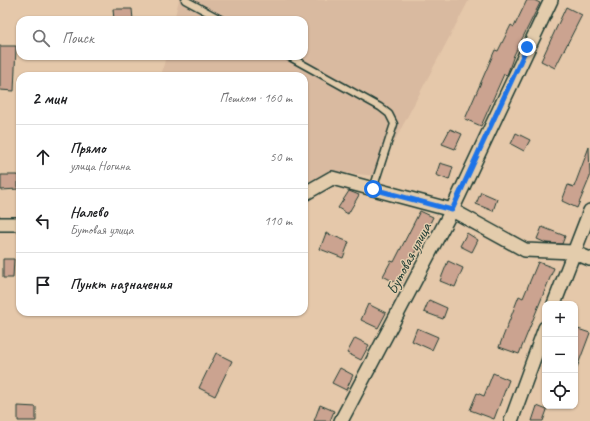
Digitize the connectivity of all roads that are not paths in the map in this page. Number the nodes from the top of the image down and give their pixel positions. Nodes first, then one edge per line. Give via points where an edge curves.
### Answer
1 (185, 0) edge
2 (551, 0) edge
3 (215, 16) edge
4 (295, 60) edge
5 (373, 189) junction
6 (308, 192) edge
7 (452, 210) junction
8 (590, 211) edge
9 (0, 224) edge
10 (16, 224) edge
11 (573, 252) junction
12 (590, 259) edge
13 (555, 301) edge
14 (542, 336) edge
15 (341, 421) edge
16 (511, 421) edge

1 - 3 lane
2 - 7 street, Бутовая улица
4 - 5 lane via 389,114 394,124
5 - 6 street via 332,178
5 - 7 street
7 - 11 street via 526,250
7 - 15 street, Бутовая улица
8 - 11 street
9 - 10 street
11 - 12 street
11 - 13 street
14 - 16 street

